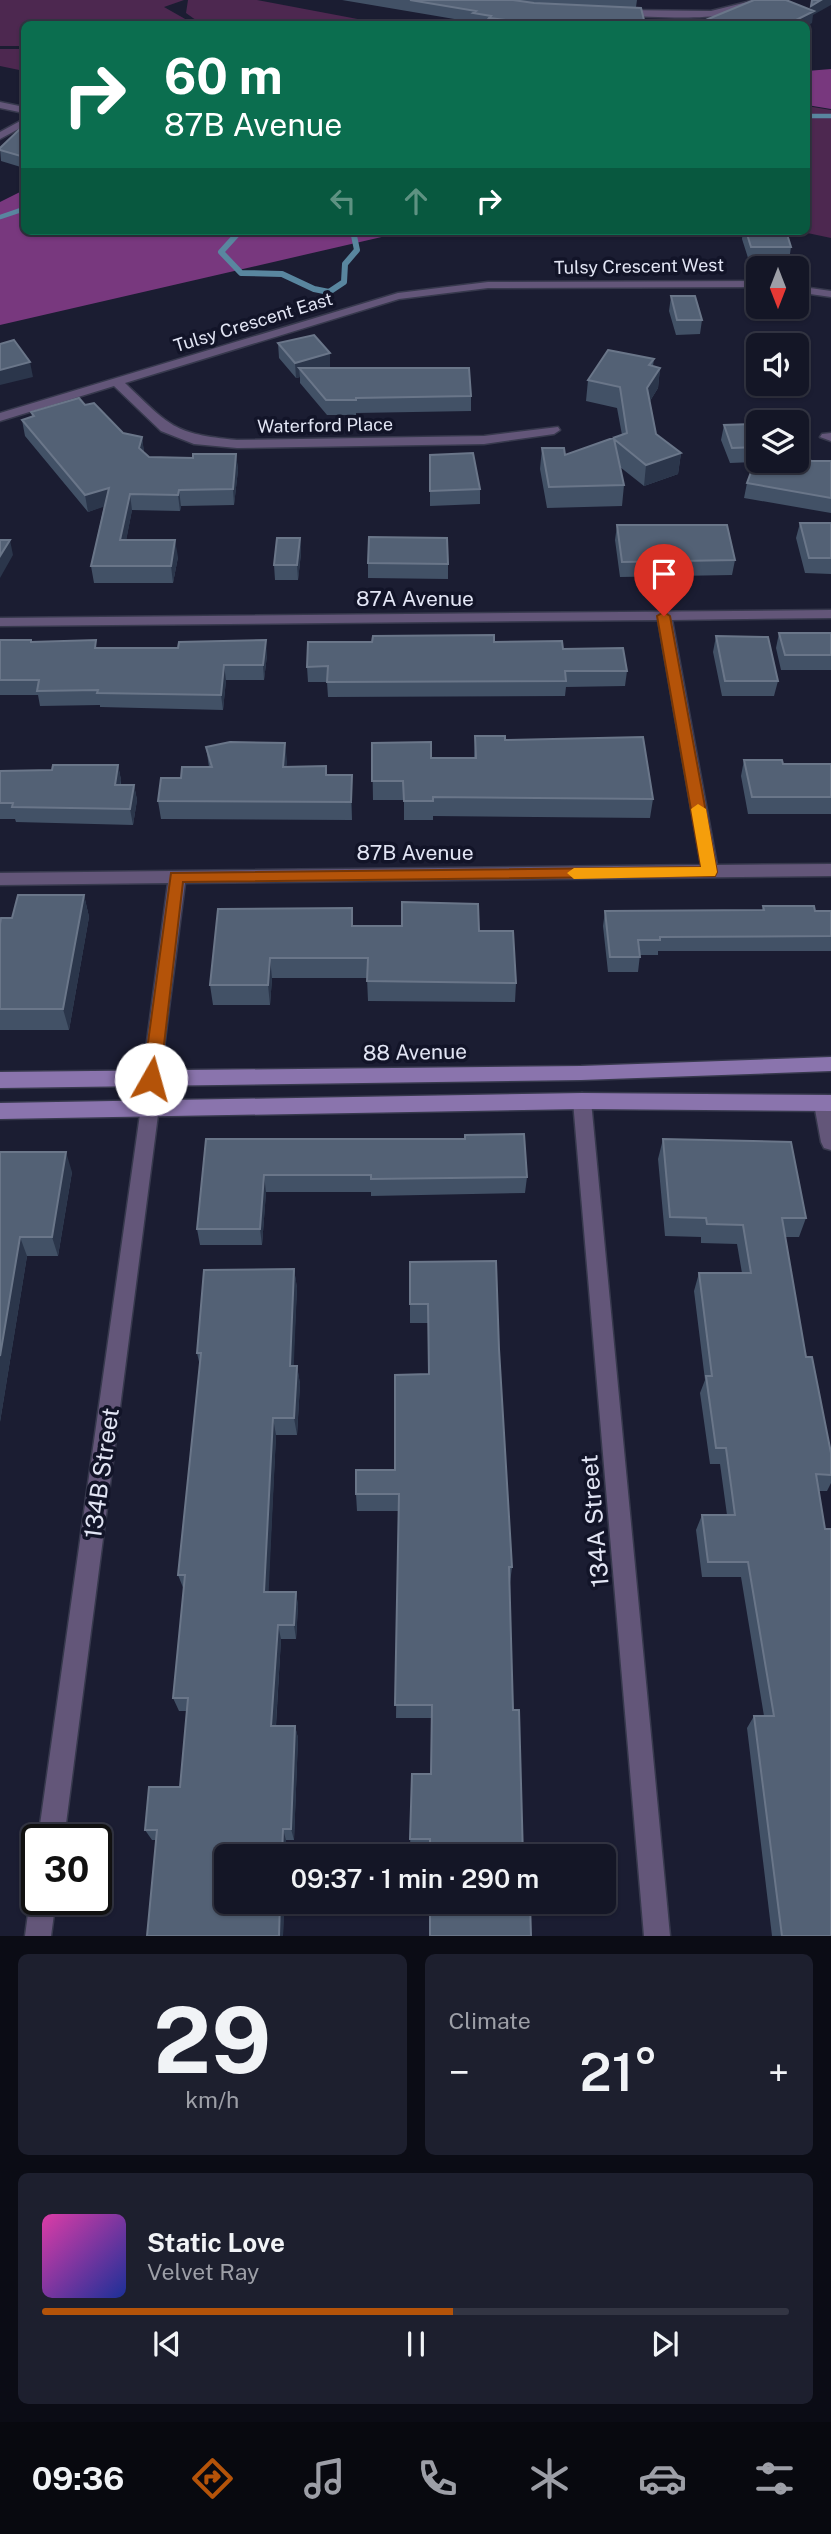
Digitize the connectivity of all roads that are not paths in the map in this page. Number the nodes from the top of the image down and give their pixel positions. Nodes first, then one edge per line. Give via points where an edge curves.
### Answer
1 (762, 0) edge
2 (606, 13) edge
3 (662, 13) junction
4 (671, 21) edge
5 (0, 105) edge
6 (21, 109) edge
7 (21, 124) edge
8 (0, 136) edge
9 (520, 284) joint
10 (746, 284) edge
11 (809, 291) edge
12 (831, 294) edge
13 (117, 382) junction
14 (0, 418) edge
15 (554, 430) dead end
16 (831, 614) edge
17 (664, 616) junction
18 (0, 622) edge
19 (831, 870) edge
20 (710, 872) junction
21 (177, 877) junction
22 (0, 879) edge
23 (831, 1064) edge
24 (151, 1079) junction
25 (0, 1080) edge
26 (582, 1101) junction
27 (827, 1104) edge
28 (150, 1107) junction
29 (0, 1111) edge
30 (831, 1142) edge
31 (53, 1824) edge
32 (41, 1915) edge
33 (38, 1936) edge
34 (657, 1936) edge

1 - 3 street via 719,11
2 - 3 street
3 - 4 street
5 - 6 street
7 - 8 street
9 - 10 street, Tulsy Crescent West
9 - 13 street, Tulsy Crescent East via 398,296
11 - 12 street
13 - 14 street, Tulsy Crescent East
13 - 15 street, Waterford Place via 165,428 194,440 237,444 484,440
16 - 17 street, 87A Avenue
17 - 18 street, 87A Avenue
17 - 20 street
19 - 20 street, 87B Avenue
20 - 21 street, 87B Avenue
21 - 22 street, 87B Avenue
21 - 24 street
23 - 24 main road, 88 Avenue
24 - 25 main road, 88 Avenue
26 - 27 main road
26 - 28 main road
26 - 34 street, 134A Street
27 - 30 street
28 - 29 main road
28 - 31 street, 134B Street
32 - 33 street

